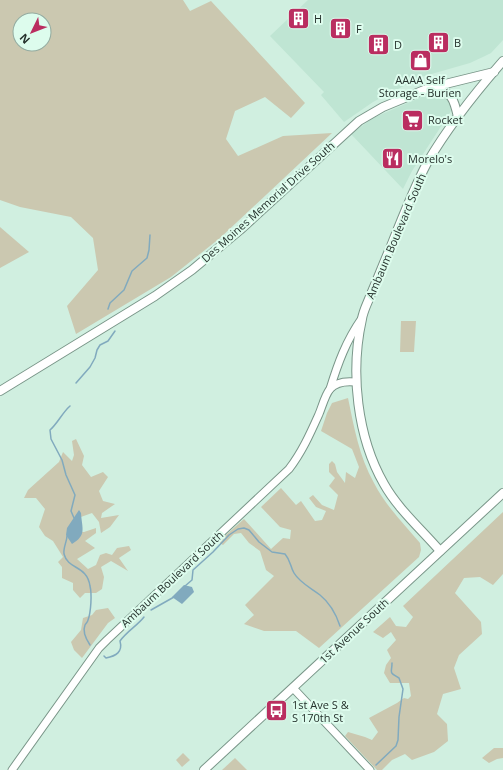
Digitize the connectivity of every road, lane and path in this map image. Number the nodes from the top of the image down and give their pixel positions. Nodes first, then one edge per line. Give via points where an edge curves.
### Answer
1 (503, 61) edge
2 (503, 71) edge
3 (494, 72) junction
4 (429, 88) junction
5 (458, 118) junction
6 (362, 318) junction
7 (356, 382) junction
8 (330, 389) junction
9 (0, 391) edge
10 (503, 493) edge
11 (440, 551) junction
12 (293, 688) junction
13 (12, 770) edge
14 (204, 770) edge
15 (370, 770) edge

1 - 3 main road
2 - 3 street
3 - 4 main road, Des Moines Memorial Drive South
3 - 5 main road, Ambaum Boulevard South
4 - 5 main road via 443,90 450,95 455,103
4 - 9 main road, Des Moines Memorial Drive South via 382,107 359,121 240,230 192,270 155,296
5 - 6 main road, Ambaum Boulevard South via 441,141 416,186
6 - 7 main road via 356,354
6 - 8 street, Ambaum Boulevard South via 350,335
7 - 8 street via 338,383
7 - 11 main road via 366,439 384,484
8 - 13 street, Ambaum Boulevard South via 307,442 289,469 99,648
10 - 11 main road, 1st Avenue South
11 - 12 main road, 1st Avenue South
12 - 14 main road, 1st Avenue South
12 - 15 street

